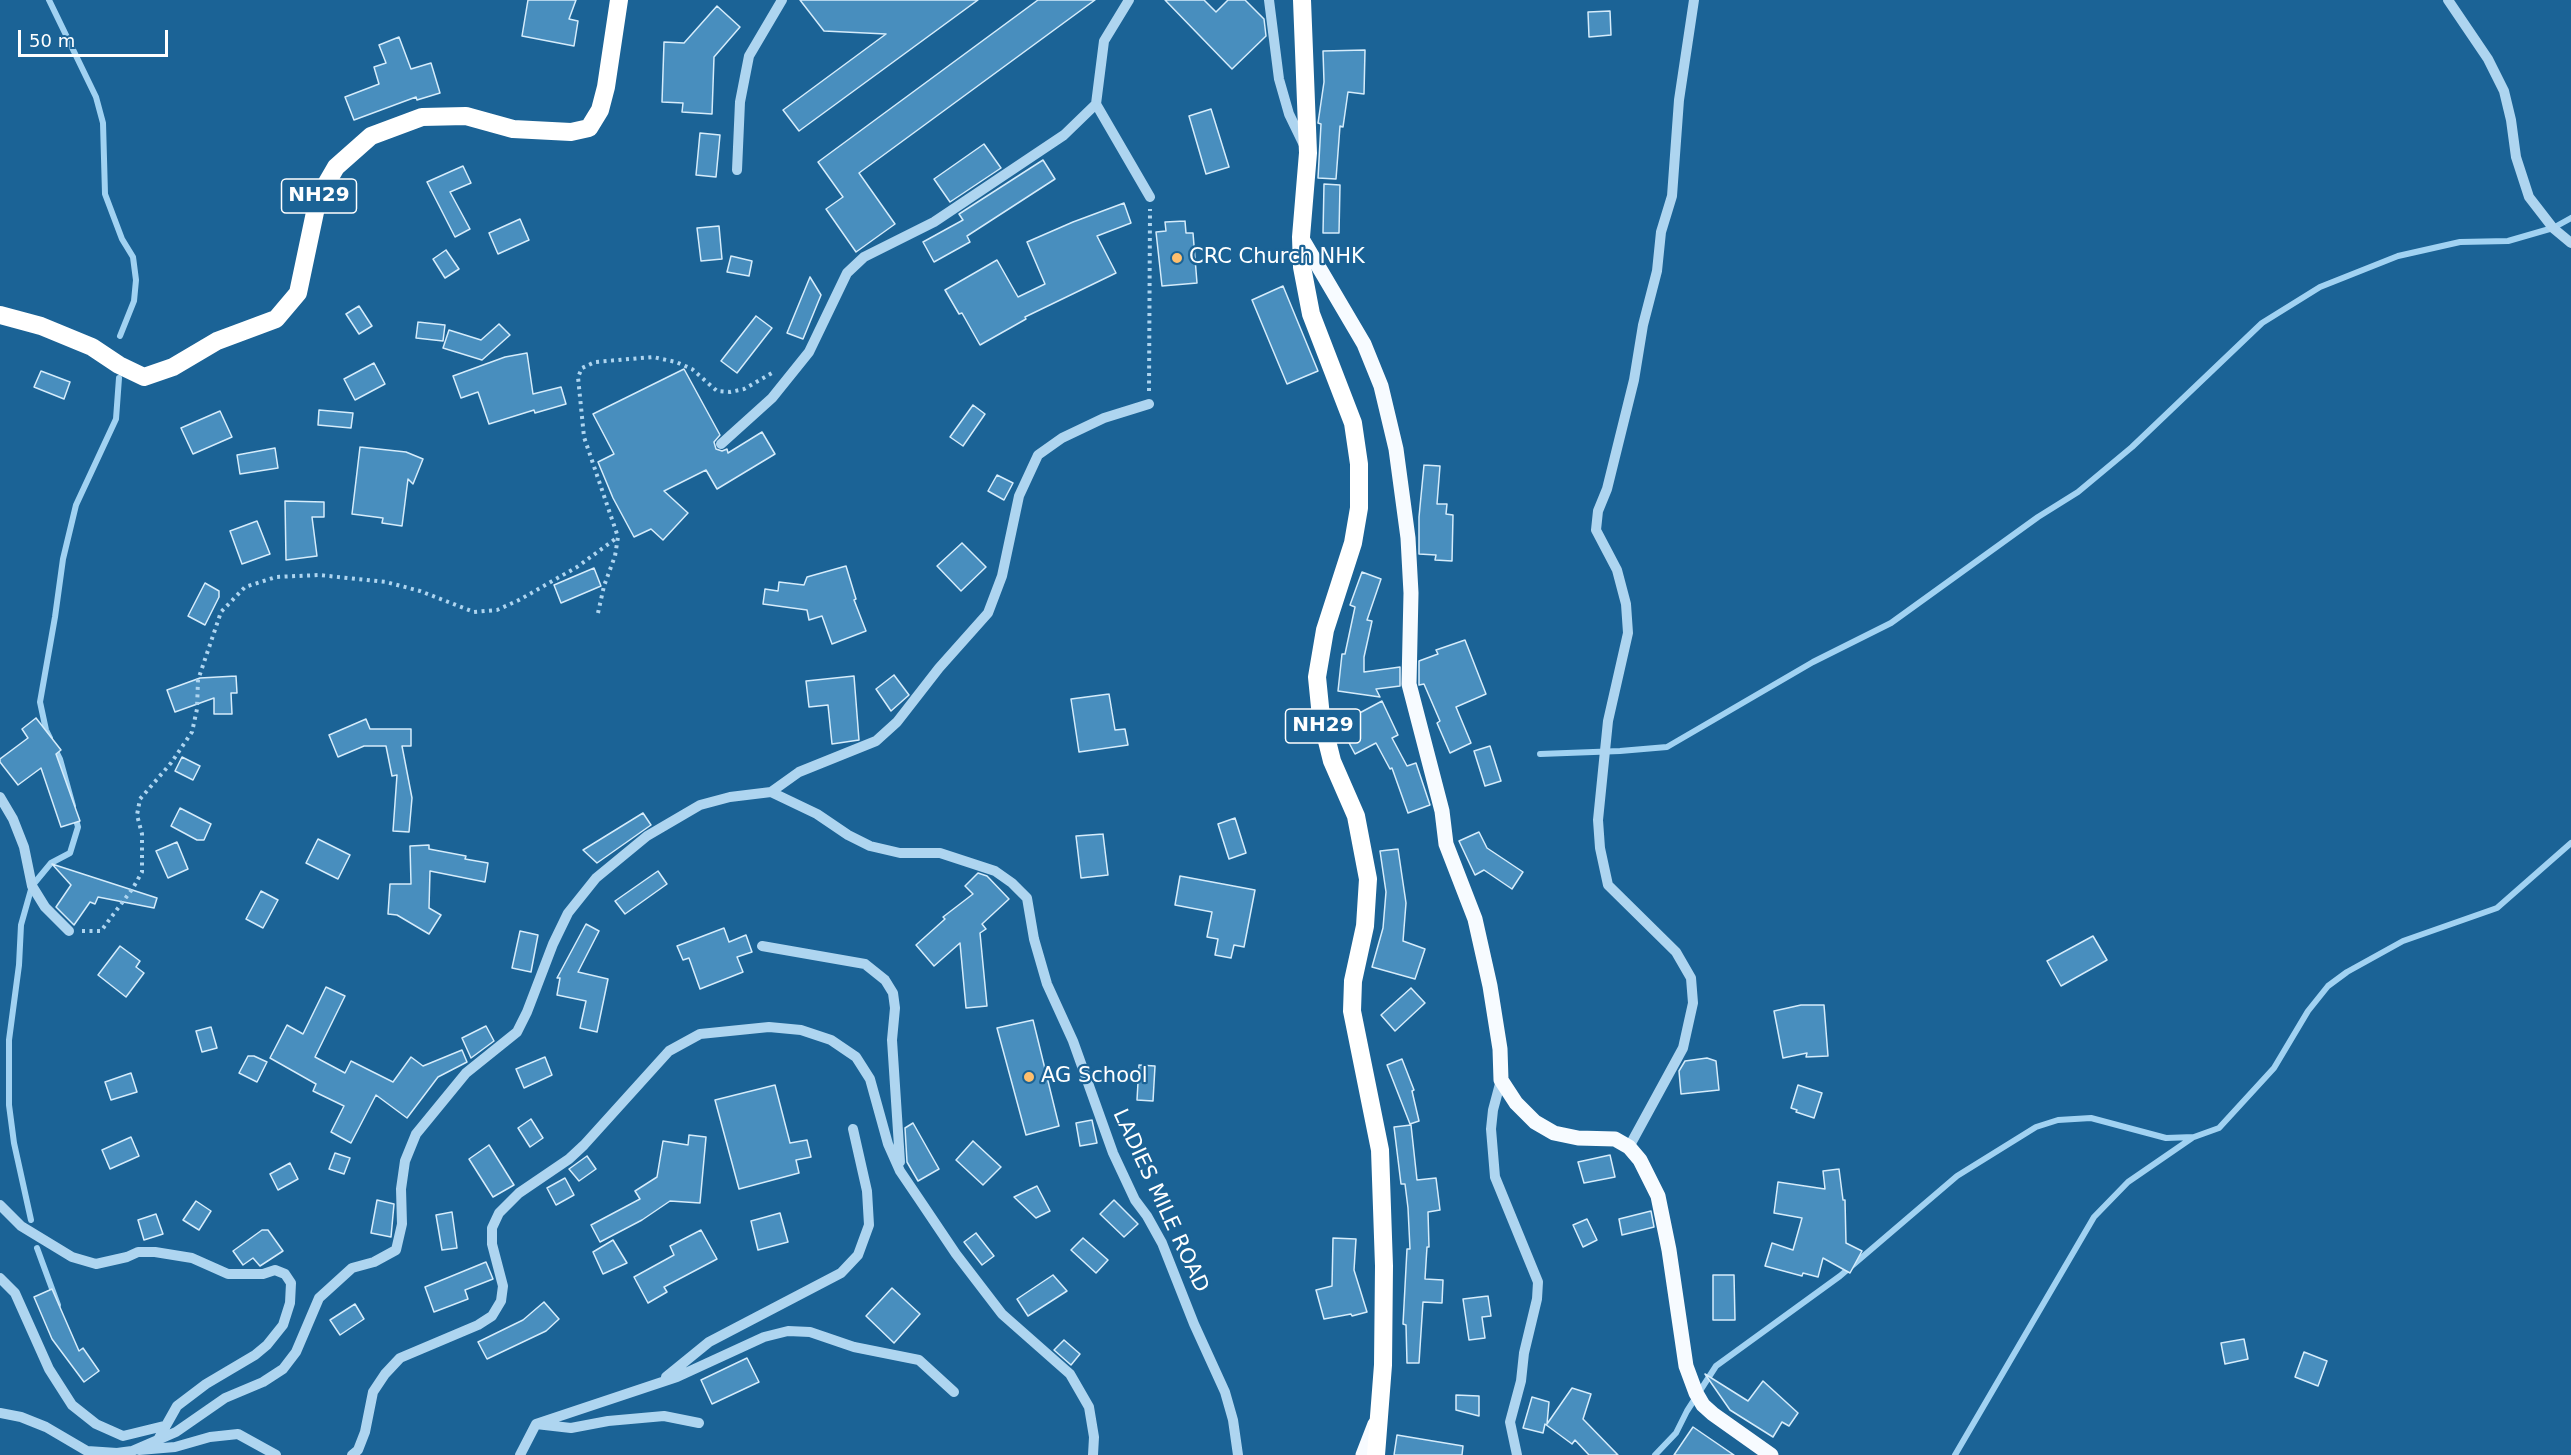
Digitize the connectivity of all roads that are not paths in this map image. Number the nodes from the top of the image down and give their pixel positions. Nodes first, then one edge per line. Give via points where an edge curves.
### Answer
1 (619, 0) edge
2 (782, 0) edge
3 (1129, 0) edge
4 (1269, 0) edge
5 (1302, 0) edge
6 (1694, 0) edge
7 (2448, 0) edge
8 (1096, 104) junction
9 (1308, 153) junction
10 (737, 170) dead end
11 (1150, 197) road end
12 (1301, 237) junction
13 (2571, 243) edge
14 (0, 315) edge
15 (1149, 404) road end
16 (721, 444) dead end
17 (771, 792) junction
18 (0, 797) edge
19 (69, 931) road end
20 (762, 946) dead end
21 (1501, 1080) junction
22 (853, 1129) dead end
23 (1629, 1147) junction
24 (900, 1171) junction
25 (0, 1205) edge
26 (0, 1278) edge
27 (659, 1383) junction
28 (954, 1392) dead end
29 (0, 1413) edge
30 (1379, 1413) junction
31 (699, 1423) dead end
32 (536, 1424) junction
33 (164, 1426) junction
34 (159, 1438) junction
35 (132, 1451) junction
36 (276, 1455) edge
37 (352, 1455) edge
38 (520, 1455) edge
39 (1093, 1455) edge
40 (1238, 1455) edge
41 (1363, 1455) edge
42 (1376, 1455) edge
43 (1517, 1455) edge
44 (1772, 1455) edge

1 - 14 highway, NH29 via 604,94 589,128 572,132 513,129 466,116 422,117 371,136 336,167 318,198 298,293 276,319 217,341 173,367 144,377 92,347 41,326
2 - 10 street via 749,56 740,102
3 - 8 street via 1104,41
4 - 9 street via 1279,79 1289,114
5 - 9 highway, NH29
6 - 23 street via 1679,100 1672,196 1661,232 1634,380 1596,530 1617,570 1626,604 1628,633 1608,721 1598,820 1600,848 1608,885 1676,952 1691,978 1693,1003 1683,1048
7 - 13 street via 2488,59 2504,91 2516,157 2529,197 2553,228
8 - 11 street
8 - 16 street via 1064,135 934,222 880,248 847,273 809,352 772,398
9 - 12 highway, NH29
12 - 21 main road via 1364,344 1381,386 1396,448 1411,593 1408,684 1442,811 1446,844 1475,919 1490,986
12 - 30 highway, NH29 via 1311,314 1353,423 1359,464 1359,508 1353,543 1325,630 1317,677 1321,717 1332,761 1356,816 1368,879 1352,1011 1380,1149 1384,1266
15 - 17 street via 1104,418 1062,438 1038,455 1019,496 1002,576 988,613 897,722 876,741 799,772
17 - 34 street via 730,796 700,805 646,836 596,878 568,913 517,1032 466,1073 416,1134 405,1161 402,1224 396,1250 352,1268 319,1298 296,1352 283,1369 225,1398 176,1432
17 - 40 street, LADIES MILE ROAD via 870,846 940,853 995,871 1027,898 1047,984 1073,1041 1113,1154 1162,1243 1225,1392
18 - 19 street via 24,847 32,886 45,907
20 - 24 street via 865,964 885,980 893,993
21 - 23 main road via 1516,1103 1554,1133 1615,1139
21 - 43 street via 1491,1129 1495,1178 1538,1282 1538,1299 1510,1422
22 - 27 street via 867,1191 869,1225 858,1255 842,1273 710,1342
23 - 44 main road via 1658,1196 1686,1366 1696,1393 1713,1414
24 - 37 street via 888,1144 870,1079 856,1057 831,1040 801,1030 769,1027 700,1034 669,1051 584,1145 519,1193 499,1213 492,1228 492,1244 503,1286 501,1301 492,1316 400,1358 373,1392 365,1432
24 - 39 street via 1002,1314 1070,1374 1089,1407
25 - 33 street via 40,1238 72,1257 96,1264 138,1252 155,1252 192,1258 228,1274 275,1270 285,1274 291,1283 283,1325 255,1355 206,1383 177,1406
26 - 33 street via 15,1293 49,1370 72,1405 96,1424 123,1436
27 - 28 street via 764,1337 788,1331 810,1332 854,1347 919,1360
27 - 32 street
29 - 35 street via 46,1427 87,1451
30 - 41 main road
30 - 42 highway, NH29
31 - 32 street via 664,1416 572,1428
32 - 38 street
33 - 34 street
34 - 35 street
35 - 36 street via 238,1434

